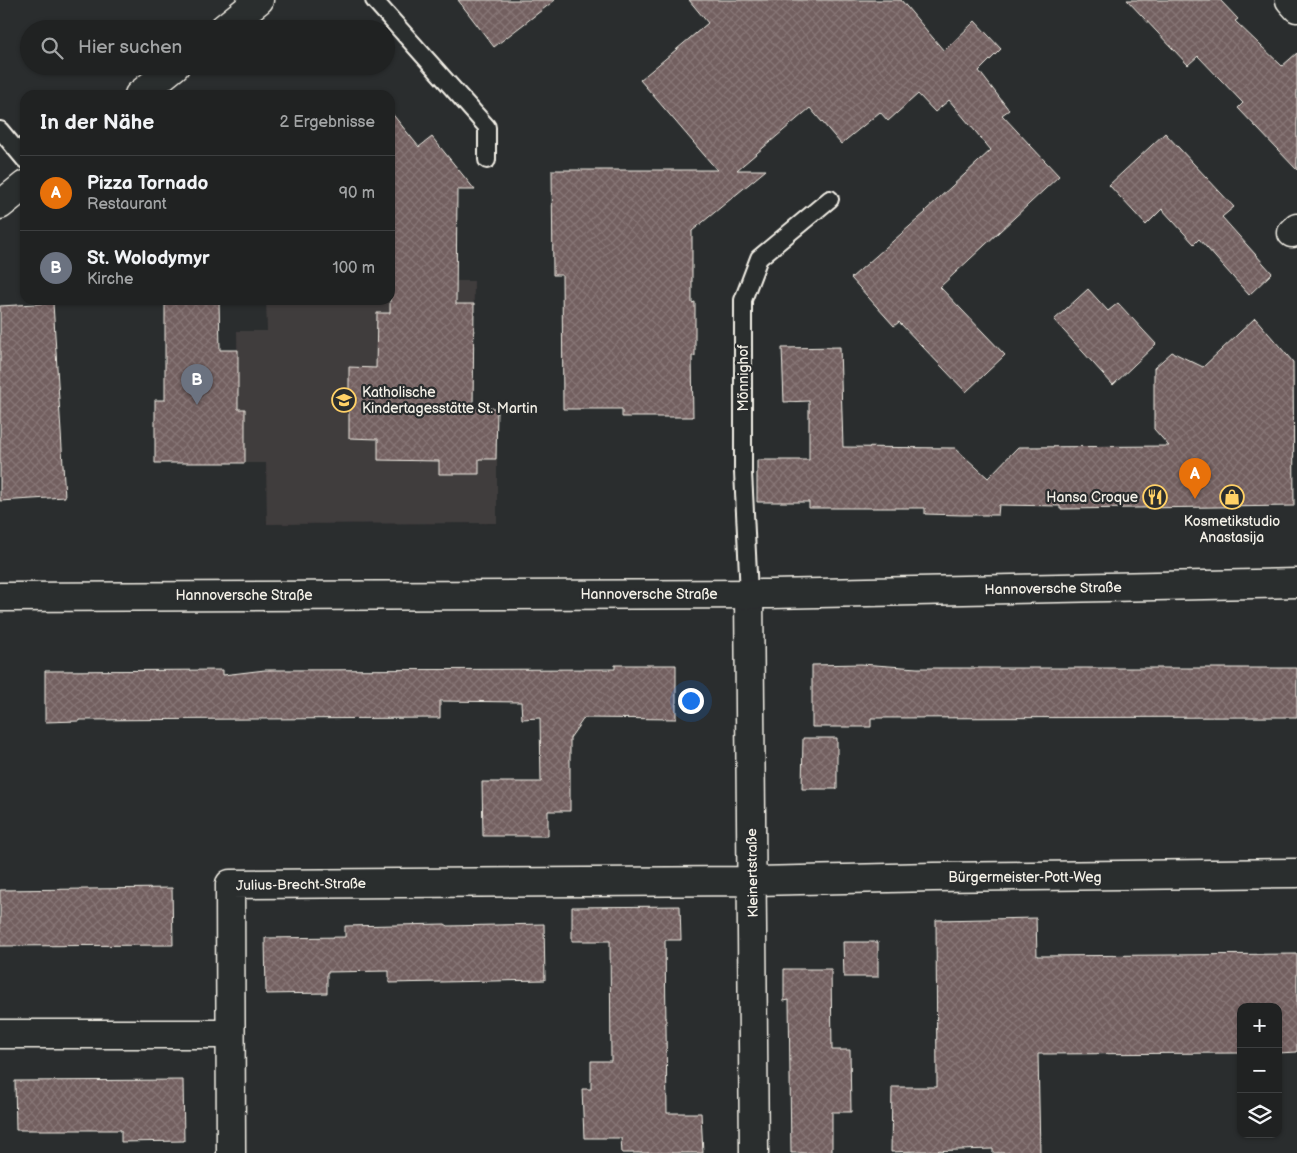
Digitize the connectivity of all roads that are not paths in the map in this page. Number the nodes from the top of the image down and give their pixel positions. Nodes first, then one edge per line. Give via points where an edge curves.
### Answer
1 (259, 0) edge
2 (374, 0) edge
3 (1290, 0) edge
4 (1297, 8) edge
5 (234, 20) edge
6 (392, 20) edge
7 (395, 23) edge
8 (164, 75) edge
9 (145, 90) edge
10 (0, 130) edge
11 (20, 154) edge
12 (487, 160) dead end
13 (20, 189) edge
14 (830, 199) dead end
15 (0, 206) edge
16 (1297, 583) edge
17 (749, 594) junction
18 (0, 597) edge
19 (1297, 873) edge
20 (753, 882) junction
21 (0, 1034) edge
22 (230, 1034) junction
23 (231, 1153) edge
24 (754, 1153) edge

1 - 5 street
2 - 6 lane
3 - 4 street
7 - 12 lane via 487,126
8 - 9 street
10 - 11 lane
13 - 15 street
14 - 17 lane, Mönnighof via 759,258 743,300 743,472
16 - 17 street, Hannoversche Straße
17 - 18 street, Hannoversche Straße
17 - 20 street, Kleinertstraße
19 - 20 street, Bürgermeister-Pott-Weg
20 - 22 street, Julius-Brecht-Straße via 230,884
20 - 24 street, Kleinertstraße
21 - 22 street
22 - 23 street

